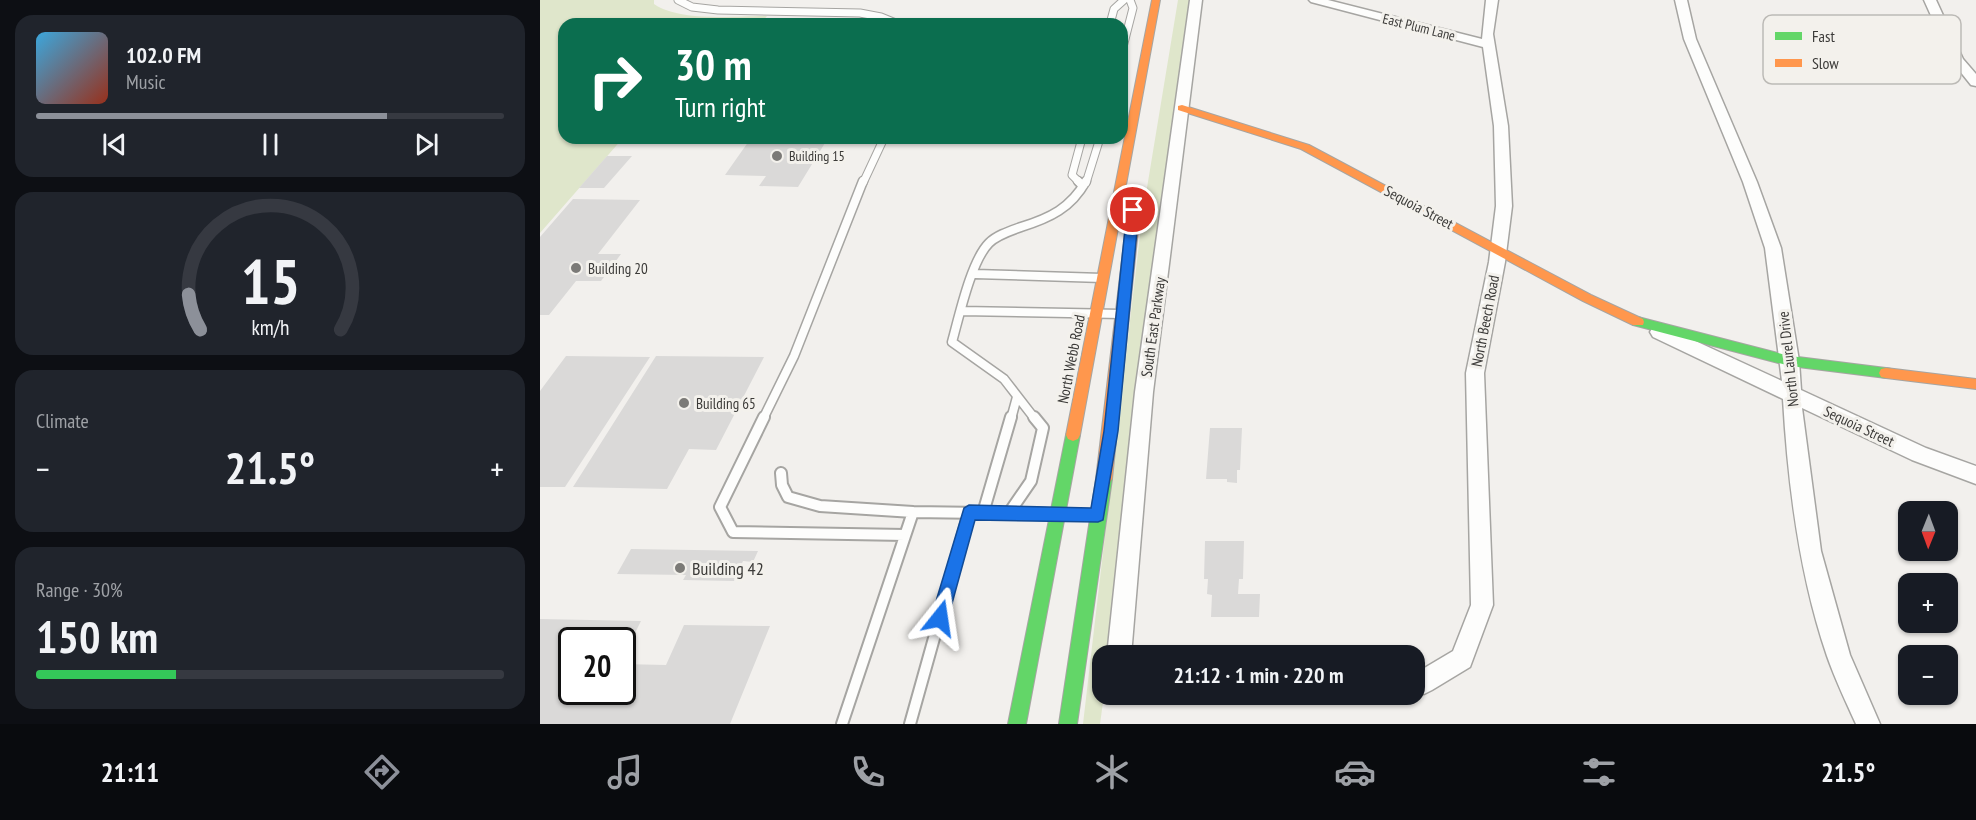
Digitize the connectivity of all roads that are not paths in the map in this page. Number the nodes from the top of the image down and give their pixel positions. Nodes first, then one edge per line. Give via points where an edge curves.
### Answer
1 (678, 0) edge
2 (1124, 0) edge
3 (1130, 0) edge
4 (1156, 0) edge
5 (1196, 0) edge
6 (1315, 0) edge
7 (1492, 0) edge
8 (1682, 0) edge
9 (1930, 0) edge
10 (1937, 15) edge
11 (888, 18) edge
12 (1112, 18) edge
13 (1128, 20) edge
14 (1162, 45) dead end
15 (1489, 45) junction
16 (1961, 65) edge
17 (1976, 82) edge
18 (1182, 108) junction
19 (1145, 134) dead end
20 (881, 144) edge
21 (1080, 144) edge
22 (1099, 144) edge
23 (1083, 186) junction
24 (1136, 188) dead end
25 (1498, 250) junction
26 (975, 274) junction
27 (1103, 278) junction
28 (1125, 278) junction
29 (962, 311) junction
30 (1096, 314) junction
31 (1121, 314) junction
32 (1647, 326) junction
33 (1790, 361) junction
34 (1976, 384) edge
35 (1793, 395) junction
36 (1017, 398) junction
37 (781, 473) dead end
38 (1976, 475) edge
39 (913, 512) junction
40 (969, 513) junction
41 (983, 513) junction
42 (1009, 513) junction
43 (1056, 514) junction
44 (1087, 515) junction
45 (905, 535) junction
46 (1120, 645) edge
47 (1425, 681) edge
48 (842, 724) edge
49 (910, 724) edge
50 (1017, 724) edge
51 (1068, 724) edge
52 (1868, 724) edge

1 - 11 lane via 688,7 729,11 847,12
2 - 12 lane via 1114,9
3 - 13 lane via 1133,8
4 - 27 main road, North Webb Road
5 - 18 street, South East Parkway
6 - 15 street, East Plum Lane
7 - 15 street, North Beech Road
8 - 33 street, North Laurel Drive via 1690,39 1773,248
9 - 10 street
14 - 19 main road
15 - 25 street, North Beech Road via 1501,126 1504,206
16 - 17 street
18 - 25 main road, Sequoia Street via 1305,147
18 - 46 street, South East Parkway via 1144,392
20 - 45 lane via 794,356 720,507 733,532
21 - 23 lane via 1072,175
22 - 23 lane via 1092,174
23 - 26 lane via 1070,206 1005,233 987,245
24 - 28 main road
25 - 32 main road, Sequoia Street
25 - 47 street, North Beech Road via 1474,373 1482,605 1462,660
26 - 27 lane
26 - 29 lane
27 - 28 lane
27 - 30 main road, North Webb Road
28 - 31 main road
29 - 30 lane
29 - 36 lane via 952,342 1004,379
30 - 31 lane
30 - 43 main road, North Webb Road
31 - 44 main road via 1111,431
32 - 33 main road, Sequoia Street
32 - 35 street, Sequoia Street
33 - 34 main road, Sequoia Street
33 - 35 street, North Laurel Drive
35 - 38 street, Sequoia Street via 1919,454
35 - 52 street, North Laurel Drive via 1810,551 1839,656
36 - 41 lane
36 - 42 lane via 1043,428 1031,481
37 - 39 lane via 788,497 826,507
39 - 40 lane
39 - 45 lane
40 - 41 lane
40 - 49 lane
41 - 42 lane
42 - 43 lane
43 - 44 main road
43 - 50 main road, North Webb Road
44 - 51 main road
45 - 48 lane

